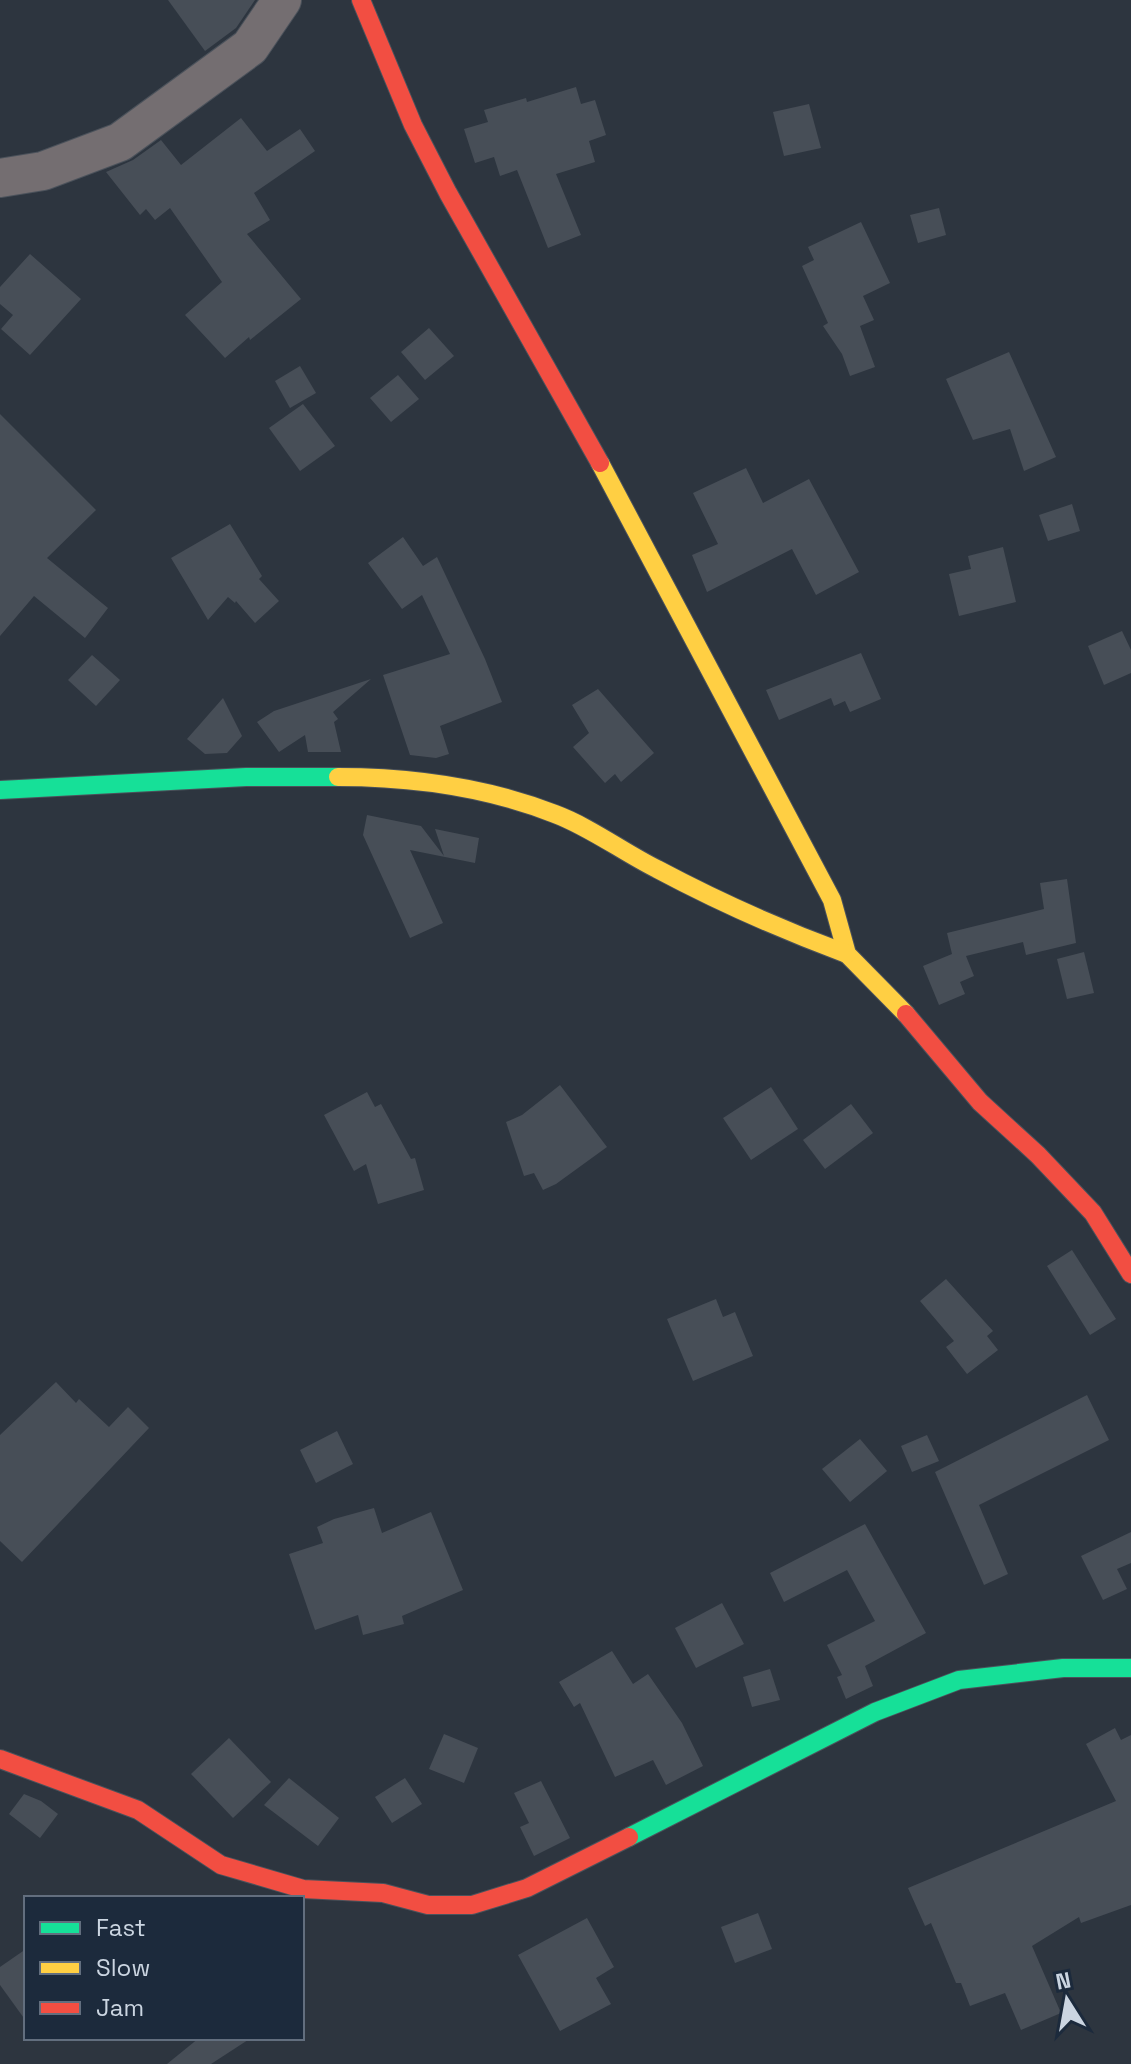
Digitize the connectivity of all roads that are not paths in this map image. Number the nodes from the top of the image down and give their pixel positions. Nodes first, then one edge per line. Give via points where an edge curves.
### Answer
1 (282, 0) edge
2 (361, 0) edge
3 (0, 178) edge
4 (0, 790) edge
5 (847, 954) junction
6 (1131, 1274) edge
7 (1131, 1668) edge
8 (0, 1759) edge

1 - 3 street via 250,47 120,142 43,171
2 - 5 street via 448,193 611,483 832,900
4 - 5 street via 246,777 382,777 464,787 556,814 772,926
5 - 6 street via 893,998 980,1102 1093,1213
7 - 8 street via 1063,1668 959,1680 875,1712 527,1888 472,1905 428,1905 383,1893 303,1889 221,1865 138,1810

